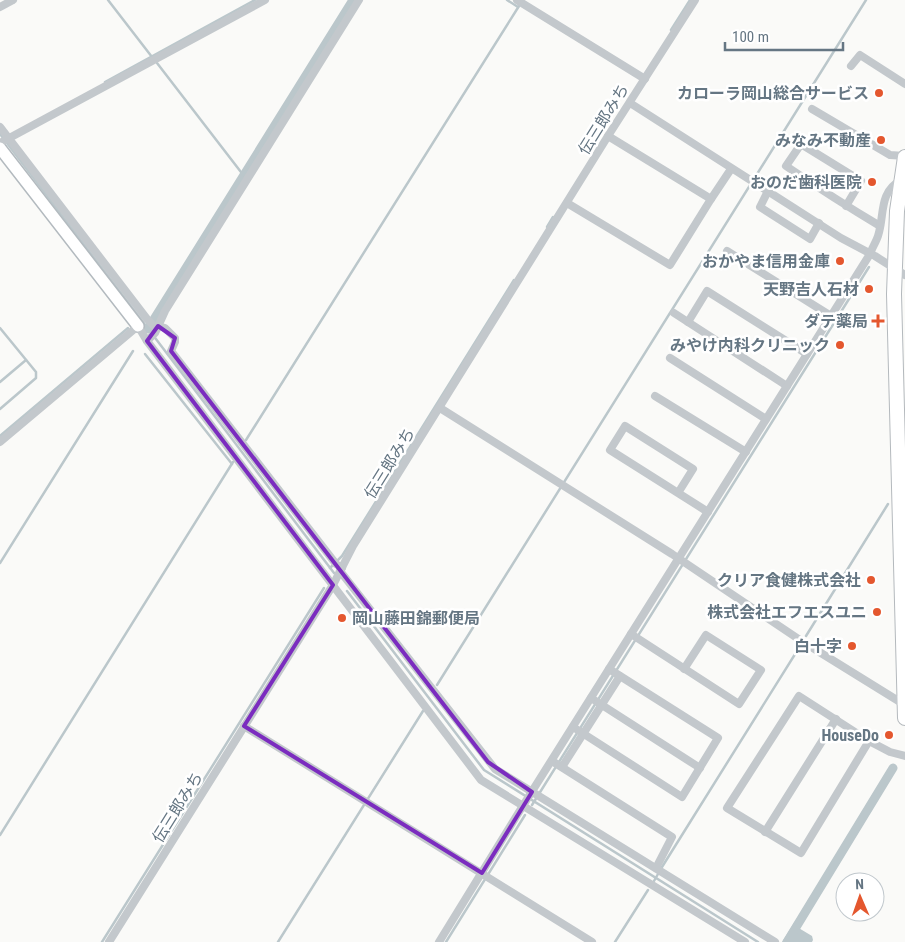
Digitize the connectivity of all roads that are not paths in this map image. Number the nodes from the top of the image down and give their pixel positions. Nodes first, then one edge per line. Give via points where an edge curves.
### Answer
1 (13, 0) edge
2 (265, 0) edge
3 (358, 0) edge
4 (517, 0) edge
5 (696, 0) edge
6 (0, 7) edge
7 (851, 66) dead end
8 (645, 79) junction
9 (905, 84) edge
10 (630, 103) junction
11 (812, 108) dead end
12 (0, 127) edge
13 (608, 136) junction
14 (4, 142) edge
15 (904, 165) edge
16 (731, 169) junction
17 (768, 191) junction
18 (711, 199) junction
19 (567, 203) junction
20 (846, 206) junction
21 (819, 223) junction
22 (880, 226) junction
23 (727, 251) dead end
24 (870, 254) junction
25 (900, 272) edge
26 (674, 313) dead end
27 (831, 316) junction
28 (688, 322) junction
29 (138, 326) junction
30 (153, 330) junction
31 (807, 354) junction
32 (670, 358) dead end
33 (787, 386) junction
34 (655, 396) dead end
35 (440, 408) junction
36 (766, 419) junction
37 (0, 442) edge
38 (746, 452) junction
39 (245, 458) junction
40 (678, 494) junction
41 (708, 512) junction
42 (681, 562) junction
43 (338, 566) junction
44 (333, 585) junction
45 (635, 637) junction
46 (684, 668) junction
47 (615, 672) junction
48 (596, 701) junction
49 (905, 705) edge
50 (905, 718) edge
51 (836, 720) junction
52 (244, 726) junction
53 (578, 730) junction
54 (870, 741) junction
55 (905, 756) edge
56 (557, 764) junction
57 (700, 768) junction
58 (532, 797) junction
59 (765, 832) junction
60 (656, 868) junction
61 (485, 875) junction
62 (762, 938) edge
63 (109, 942) edge
64 (439, 942) edge
65 (592, 942) edge
66 (745, 942) edge
67 (775, 942) edge

1 - 6 street
2 - 14 street
3 - 30 street
4 - 8 street
5 - 8 street, 伝三郎みち
7 - 9 street via 860,55
8 - 10 street, 伝三郎みち
10 - 13 street, 伝三郎みち
10 - 16 street
11 - 15 street
12 - 14 street
13 - 18 street
13 - 19 street, 伝三郎みち
14 - 29 street
14 - 30 street
15 - 22 street via 887,192
15 - 25 highway via 897,210
16 - 17 street
16 - 18 street
17 - 21 street
17 - 21 street via 760,207 801,234 810,239
18 - 19 street via 670,265
19 - 35 street, 伝三郎みち
20 - 20 street via 786,166 801,144 861,181
20 - 22 street
21 - 24 street
22 - 24 street
23 - 27 street
24 - 25 street
24 - 27 street
25 - 49 highway
26 - 28 street
27 - 31 street
28 - 31 street via 707,291
28 - 33 street
29 - 30 street
29 - 37 street
30 - 39 street
30 - 39 street via 165,328 175,338 171,350
31 - 33 street
32 - 36 street
33 - 36 street
34 - 38 street
35 - 42 street
35 - 43 street, 伝三郎みち
36 - 38 street
38 - 41 street
39 - 43 street
39 - 44 street
40 - 40 street via 693,469 625,426 610,450
40 - 41 street
41 - 42 street
42 - 45 street
42 - 49 street
43 - 44 street, 伝三郎みち
43 - 58 street via 488,762
44 - 52 street, 伝三郎みち
44 - 58 street via 481,780
45 - 46 street
45 - 47 street
46 - 46 street via 739,704 761,670 706,634
47 - 48 street
47 - 48 street
47 - 57 street via 718,738
48 - 53 street
48 - 53 street
48 - 57 street
49 - 50 highway
51 - 54 street
51 - 59 street
51 - 59 street via 799,696 727,808
52 - 61 street
52 - 63 street, 伝三郎みち
53 - 56 street
53 - 56 street
53 - 57 street via 682,797
54 - 55 street
54 - 59 street via 801,853
56 - 58 street
56 - 60 street via 672,837
58 - 60 street
58 - 61 street
58 - 66 street
60 - 62 street
61 - 64 street
61 - 65 street
62 - 67 street

